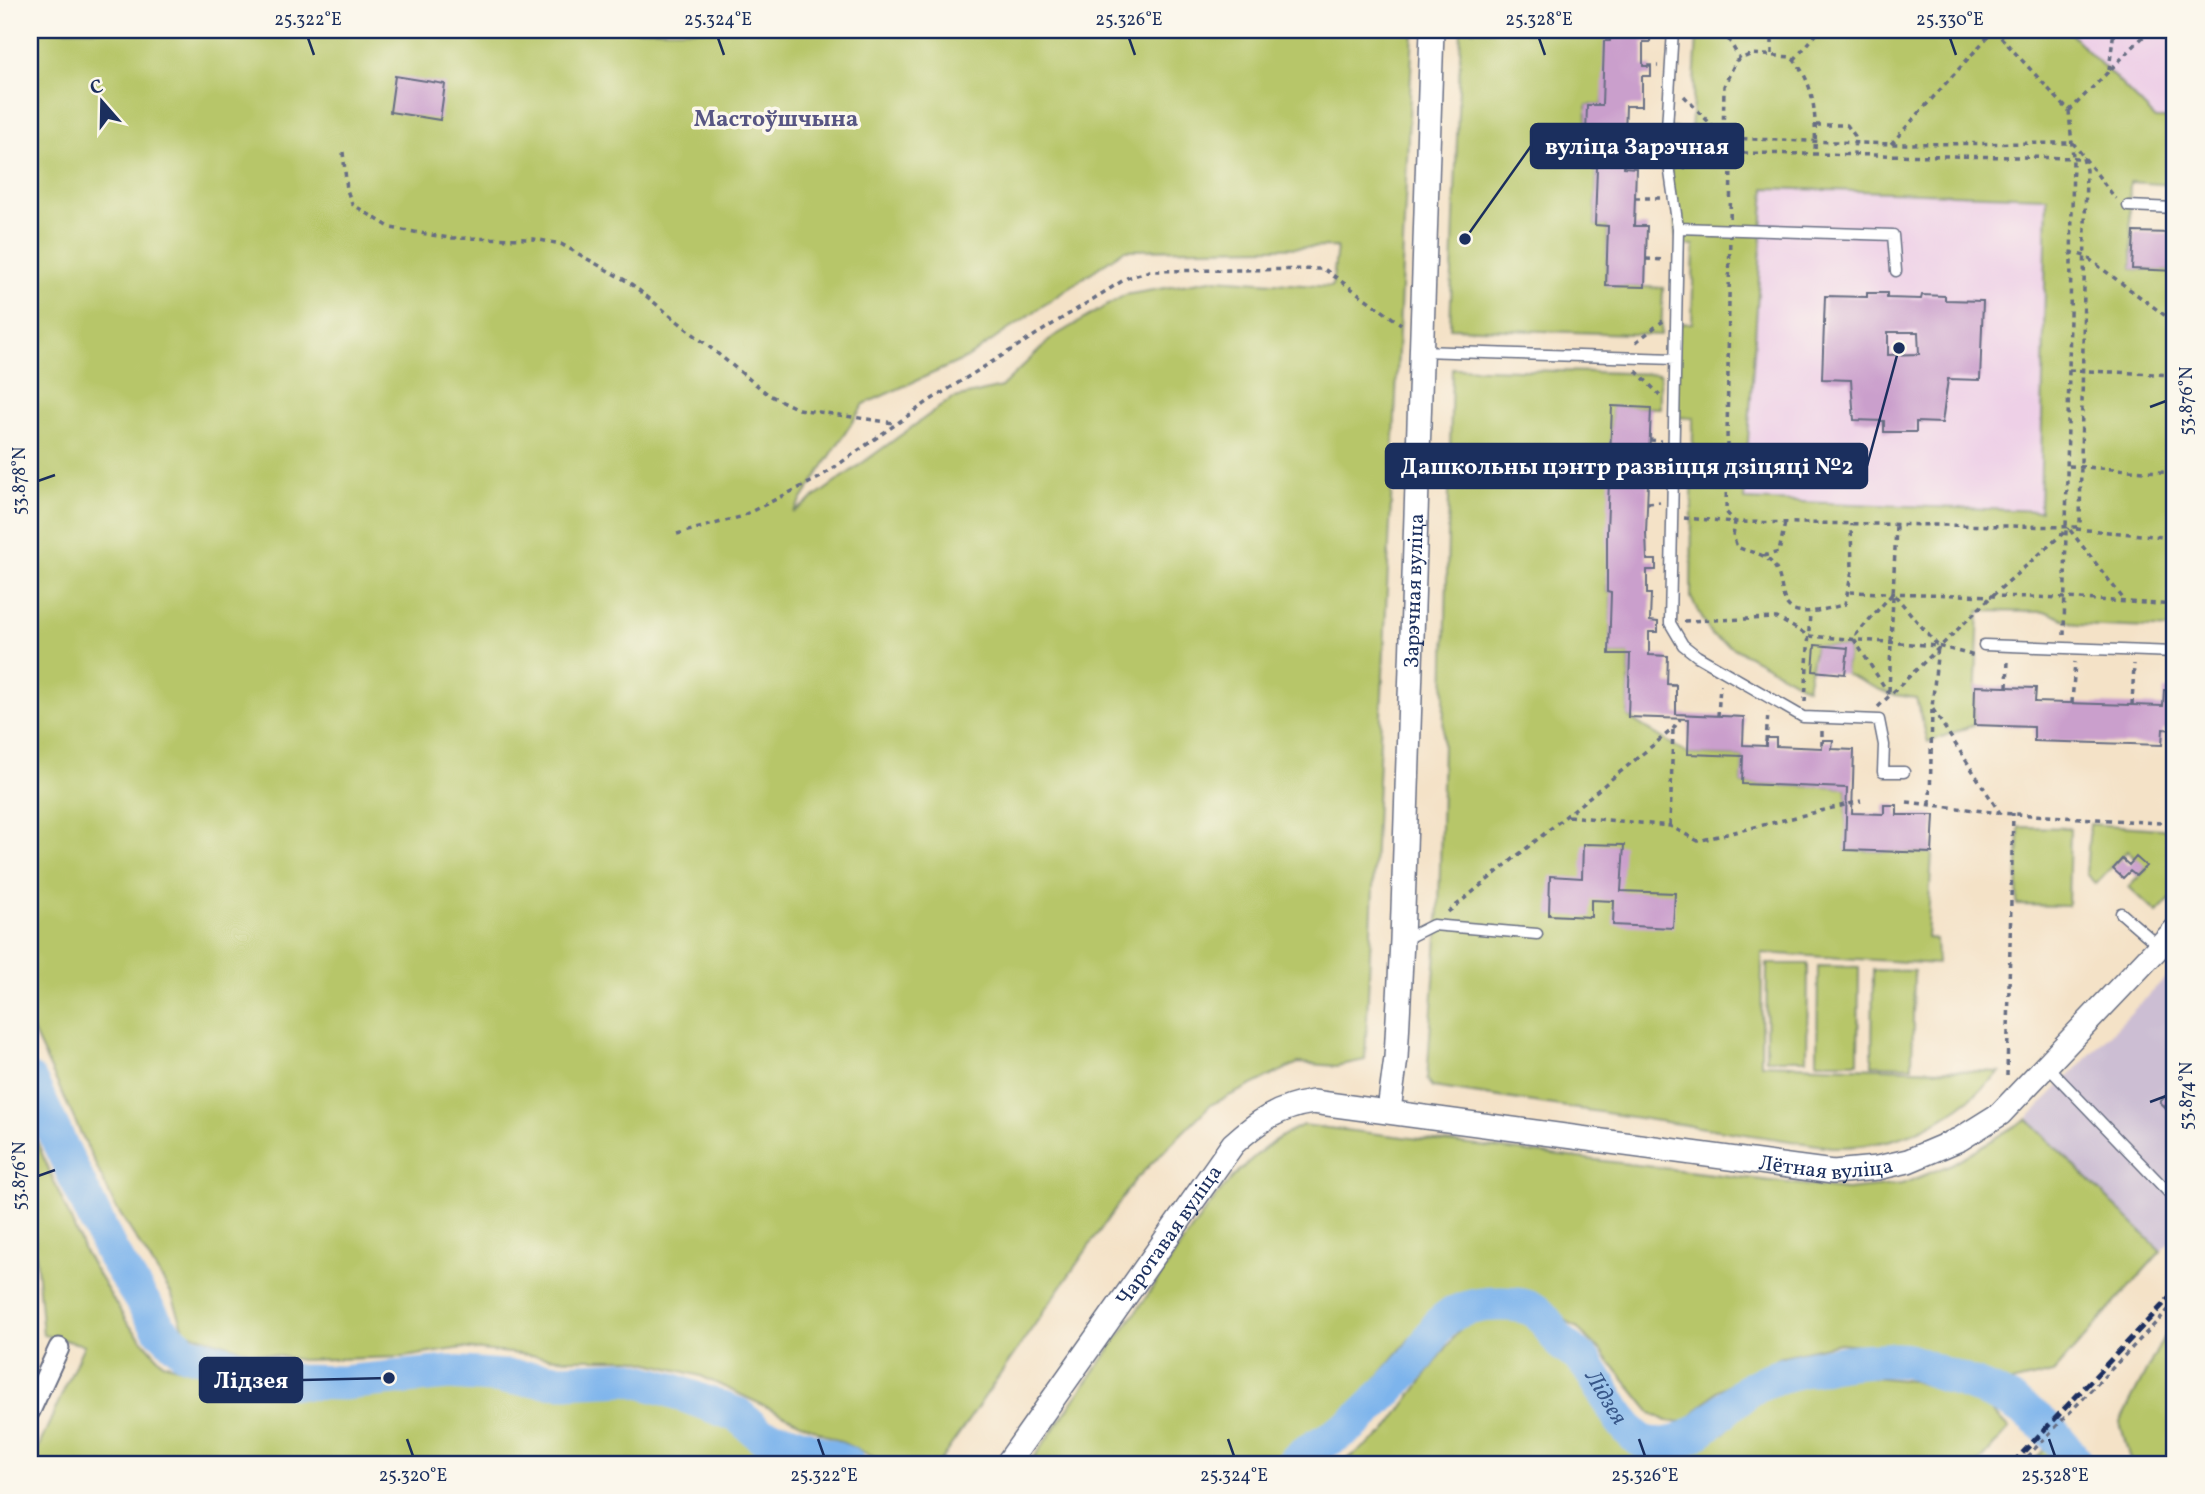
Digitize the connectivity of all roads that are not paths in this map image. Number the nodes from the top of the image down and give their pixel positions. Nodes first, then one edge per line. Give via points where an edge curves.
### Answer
1 (1432, 30) edge
2 (1672, 30) edge
3 (2126, 208) road end
4 (2175, 208) edge
5 (1678, 228) junction
6 (1896, 271) dead end
7 (1420, 344) junction
8 (1675, 359) junction
9 (1984, 645) dead end
10 (2175, 652) edge
11 (1904, 772) dead end
12 (2121, 913) dead end
13 (2175, 930) edge
14 (1537, 934) dead end
15 (1402, 940) junction
16 (2159, 947) junction
17 (2046, 1066) junction
18 (1389, 1110) junction
19 (2172, 1196) dead end
20 (59, 1348) dead end
21 (30, 1411) edge
22 (1007, 1464) edge

1 - 7 street, Зарэчная вуліца
2 - 5 lane via 1666,127
3 - 4 lane
5 - 6 lane via 1893,234
5 - 8 lane
7 - 8 lane
7 - 15 street, Зарэчная вуліца
8 - 11 lane via 1670,621 1683,645 1803,717 1879,720 1883,772
9 - 10 lane
12 - 16 lane
13 - 16 street, Лётная вуліца
14 - 15 lane via 1433,925
15 - 18 street, Зарэчная вуліца
16 - 17 street, Лётная вуліца
17 - 18 street, Лётная вуліца via 2000,1114 1960,1139 1908,1161 1833,1171
17 - 19 lane
18 - 22 street, Чаротавая вуліца via 1313,1102 1292,1105 1262,1118 1233,1144
20 - 21 street

